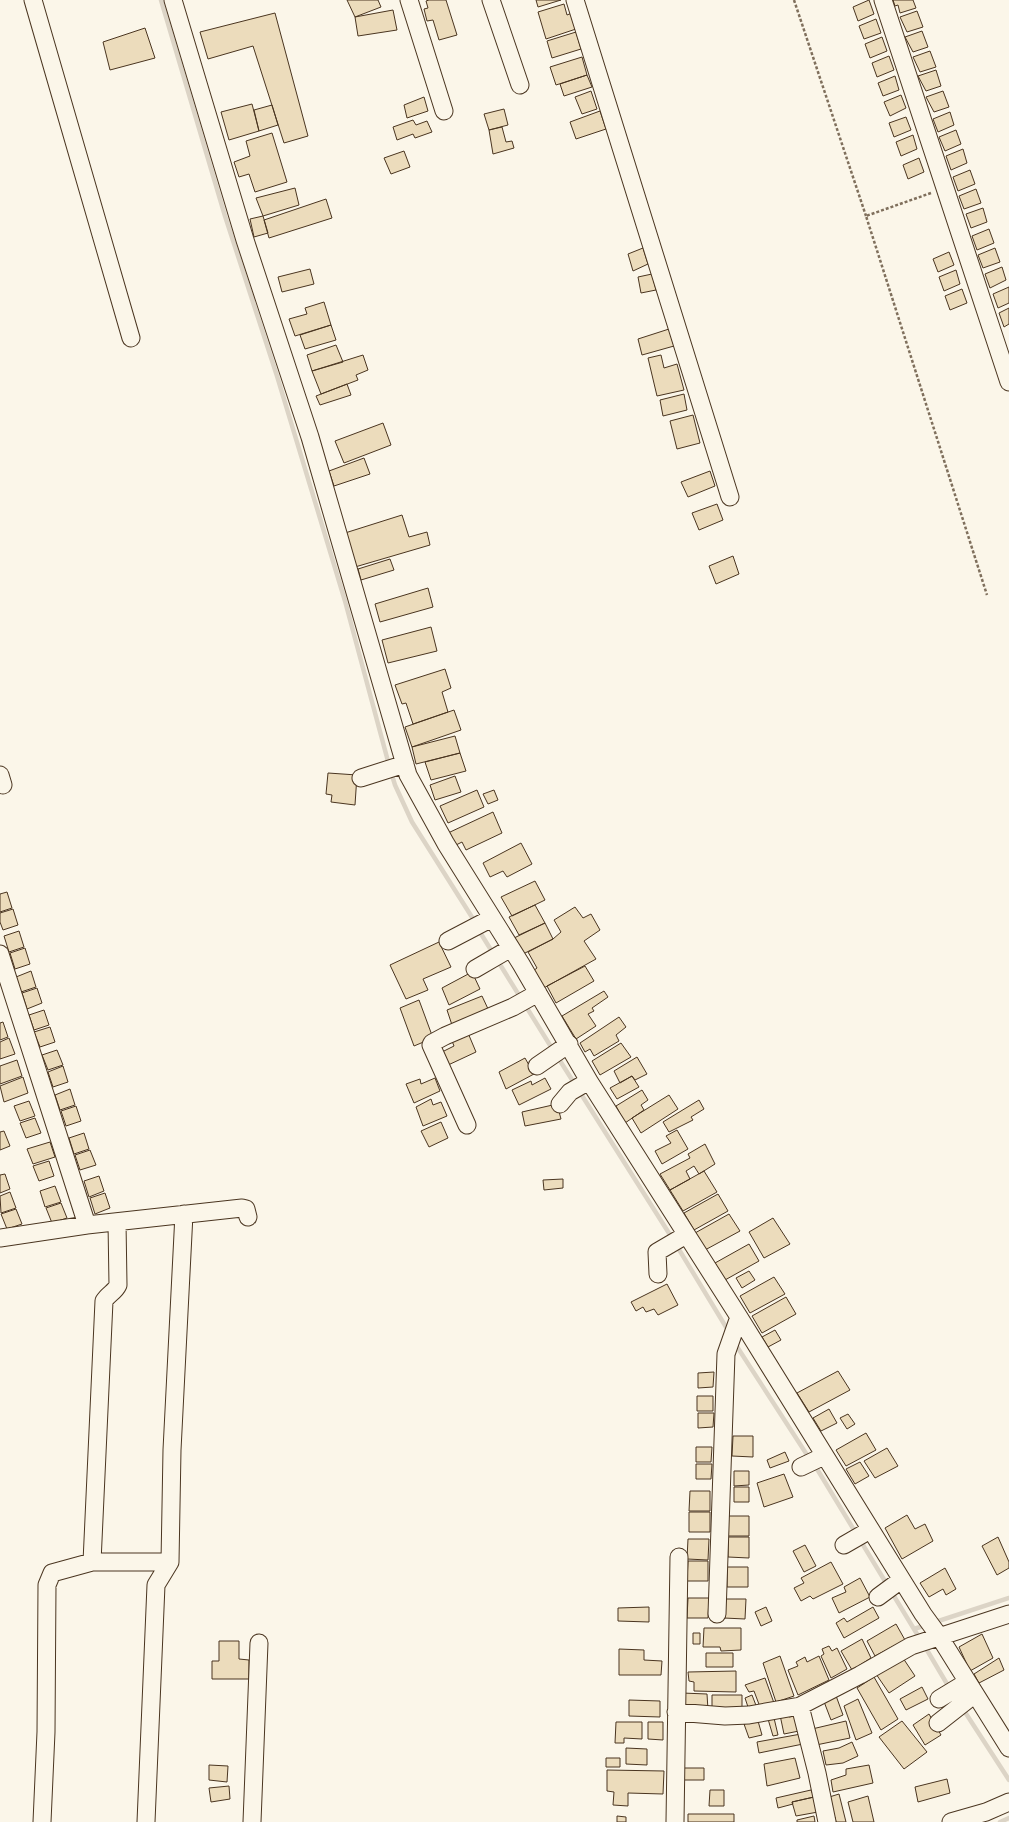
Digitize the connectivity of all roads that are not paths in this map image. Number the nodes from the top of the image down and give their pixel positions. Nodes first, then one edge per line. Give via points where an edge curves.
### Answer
1 (33, 0) edge
2 (173, 0) edge
3 (409, 0) edge
4 (491, 0) edge
5 (576, 0) edge
6 (883, 0) edge
7 (520, 85) dead end
8 (444, 111) dead end
9 (130, 338) dead end
10 (1009, 382) edge
11 (730, 497) dead end
12 (402, 765) junction
13 (361, 778) dead end
14 (488, 920) junction
15 (448, 941) dead end
16 (0, 954) edge
17 (527, 998) junction
18 (467, 1126) dead end
19 (184, 1214) junction
20 (248, 1217) dead end
21 (117, 1222) junction
22 (87, 1225) junction
23 (684, 1236) junction
24 (0, 1238) edge
25 (658, 1274) dead end
26 (738, 1318) junction
27 (679, 1557) dead end
28 (92, 1562) junction
29 (170, 1562) junction
30 (717, 1614) dead end
31 (1009, 1614) edge
32 (934, 1635) junction
33 (259, 1642) dead end
34 (958, 1695) junction
35 (800, 1706) junction
36 (676, 1712) junction
37 (938, 1723) dead end
38 (1009, 1748) edge
39 (1009, 1802) edge
40 (42, 1822) edge
41 (146, 1822) edge
42 (252, 1822) edge
43 (675, 1822) edge
44 (827, 1822) edge
45 (950, 1822) edge

1 - 9 street
2 - 12 street via 245,240 310,437
3 - 8 street
4 - 7 street
5 - 11 street
6 - 10 street
12 - 13 street
12 - 14 street
14 - 15 street
14 - 17 street via 494,958
16 - 22 street
17 - 18 street via 431,1045
17 - 23 street via 575,1091
19 - 20 street via 242,1208 246,1209
19 - 21 street
19 - 29 street via 172,1443
21 - 22 street
21 - 28 street via 118,1284 104,1301
22 - 24 street
23 - 25 street via 657,1252
23 - 26 street
26 - 30 street via 726,1354
26 - 32 street via 811,1462 857,1538 889,1589 923,1614
27 - 36 street
28 - 29 street
28 - 40 street via 52,1573 47,1585 46,1732
29 - 41 street via 156,1585
31 - 32 street
32 - 34 street
32 - 35 street
33 - 42 street
34 - 37 street
34 - 38 street
35 - 36 street via 749,1715
35 - 44 street
36 - 43 street
39 - 45 street via 986,1812

